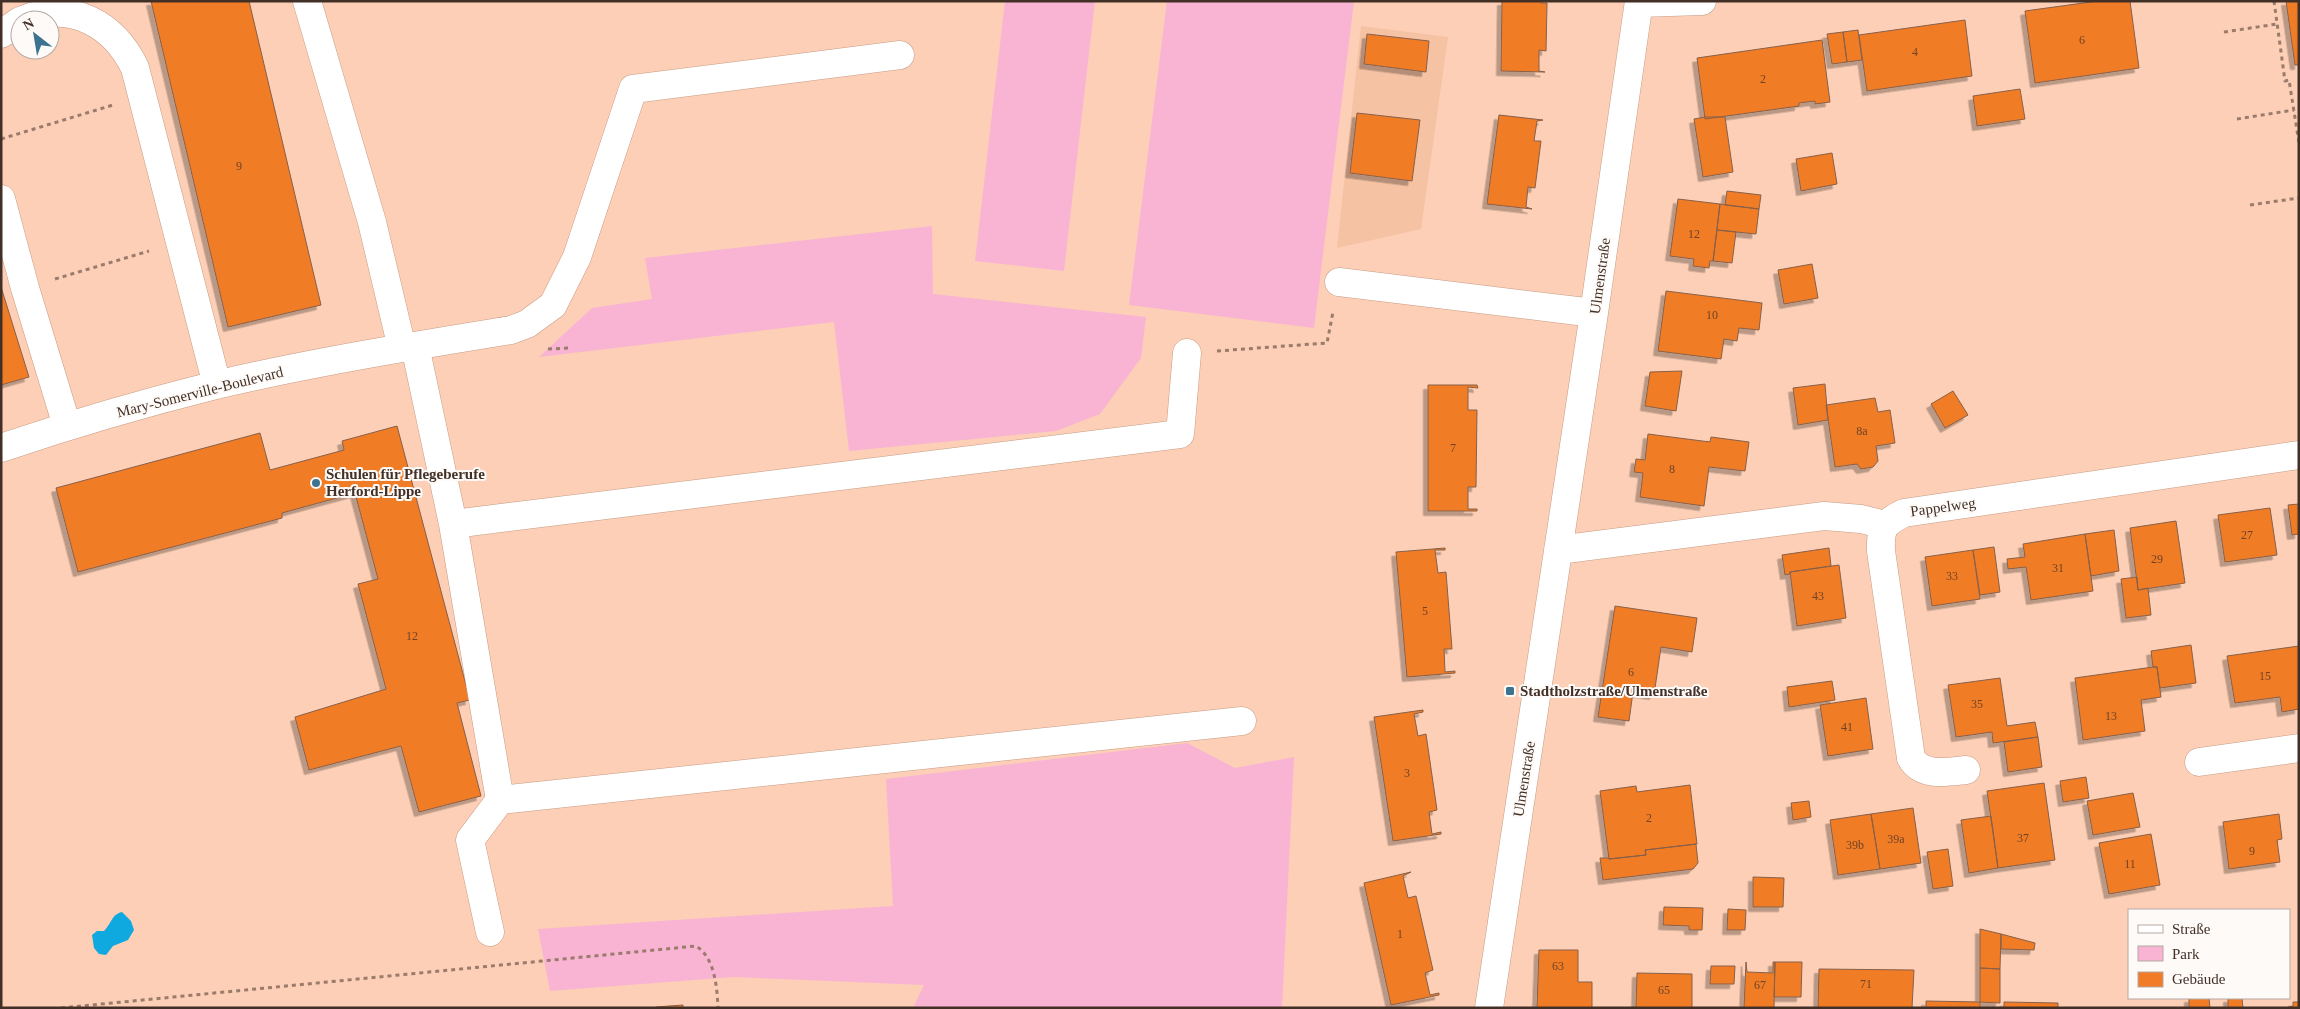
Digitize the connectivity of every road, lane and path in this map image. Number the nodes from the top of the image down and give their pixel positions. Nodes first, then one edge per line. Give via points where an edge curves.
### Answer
1 (307, 1) edge
2 (1702, 1) edge
3 (2274, 1) edge
4 (1639, 2) edge
5 (60, 13) edge
6 (2277, 24) junction
7 (2224, 32) dead end
8 (900, 55) dead end
9 (142, 96) junction
10 (2294, 110) junction
11 (2237, 118) dead end
12 (1, 139) edge
13 (2299, 143) edge
14 (1, 198) edge
15 (2299, 198) edge
16 (2250, 205) dead end
17 (180, 242) junction
18 (1339, 282) joint
19 (25, 288) junction
20 (1594, 313) junction
21 (408, 347) junction
22 (1187, 353) joint
23 (217, 385) junction
24 (67, 426) junction
25 (1, 448) edge
26 (2299, 455) edge
27 (453, 524) junction
28 (1885, 525) junction
29 (1558, 550) junction
30 (1242, 721) dead end
31 (2299, 748) edge
32 (2199, 762) dead end
33 (1966, 770) dead end
34 (500, 800) junction
35 (490, 932) dead end
36 (61, 1008) edge
37 (718, 1008) edge
38 (1489, 1008) edge

1 - 21 street
2 - 4 street
3 - 6 path
4 - 20 street, Ulmenstraße
5 - 9 street via 87,18 118,39 135,68
6 - 7 path
6 - 10 path via 2285,81 2289,80
8 - 21 street, Mary-Somerville-Boulevard via 633,90 577,257 553,305 527,324 511,330
9 - 12 path
9 - 17 street
10 - 11 path
10 - 13 path
14 - 19 street
15 - 16 path
17 - 19 path
17 - 23 street
18 - 20 street
18 - 22 path via 1327,343
19 - 24 street
20 - 29 street, Ulmenstraße
21 - 23 street, Mary-Somerville-Boulevard
21 - 27 street
22 - 27 street via 1180,434
23 - 24 street, Mary-Somerville-Boulevard
24 - 25 street, Mary-Somerville-Boulevard
26 - 28 street, Pappelweg via 1904,513
27 - 34 street
28 - 29 street via 1824,516
28 - 33 street via 1880,534 1881,551 1912,758 1922,770
29 - 38 street, Ulmenstraße
30 - 34 street
31 - 32 street
34 - 35 street via 470,840
36 - 37 path via 696,946 704,951 717,984

